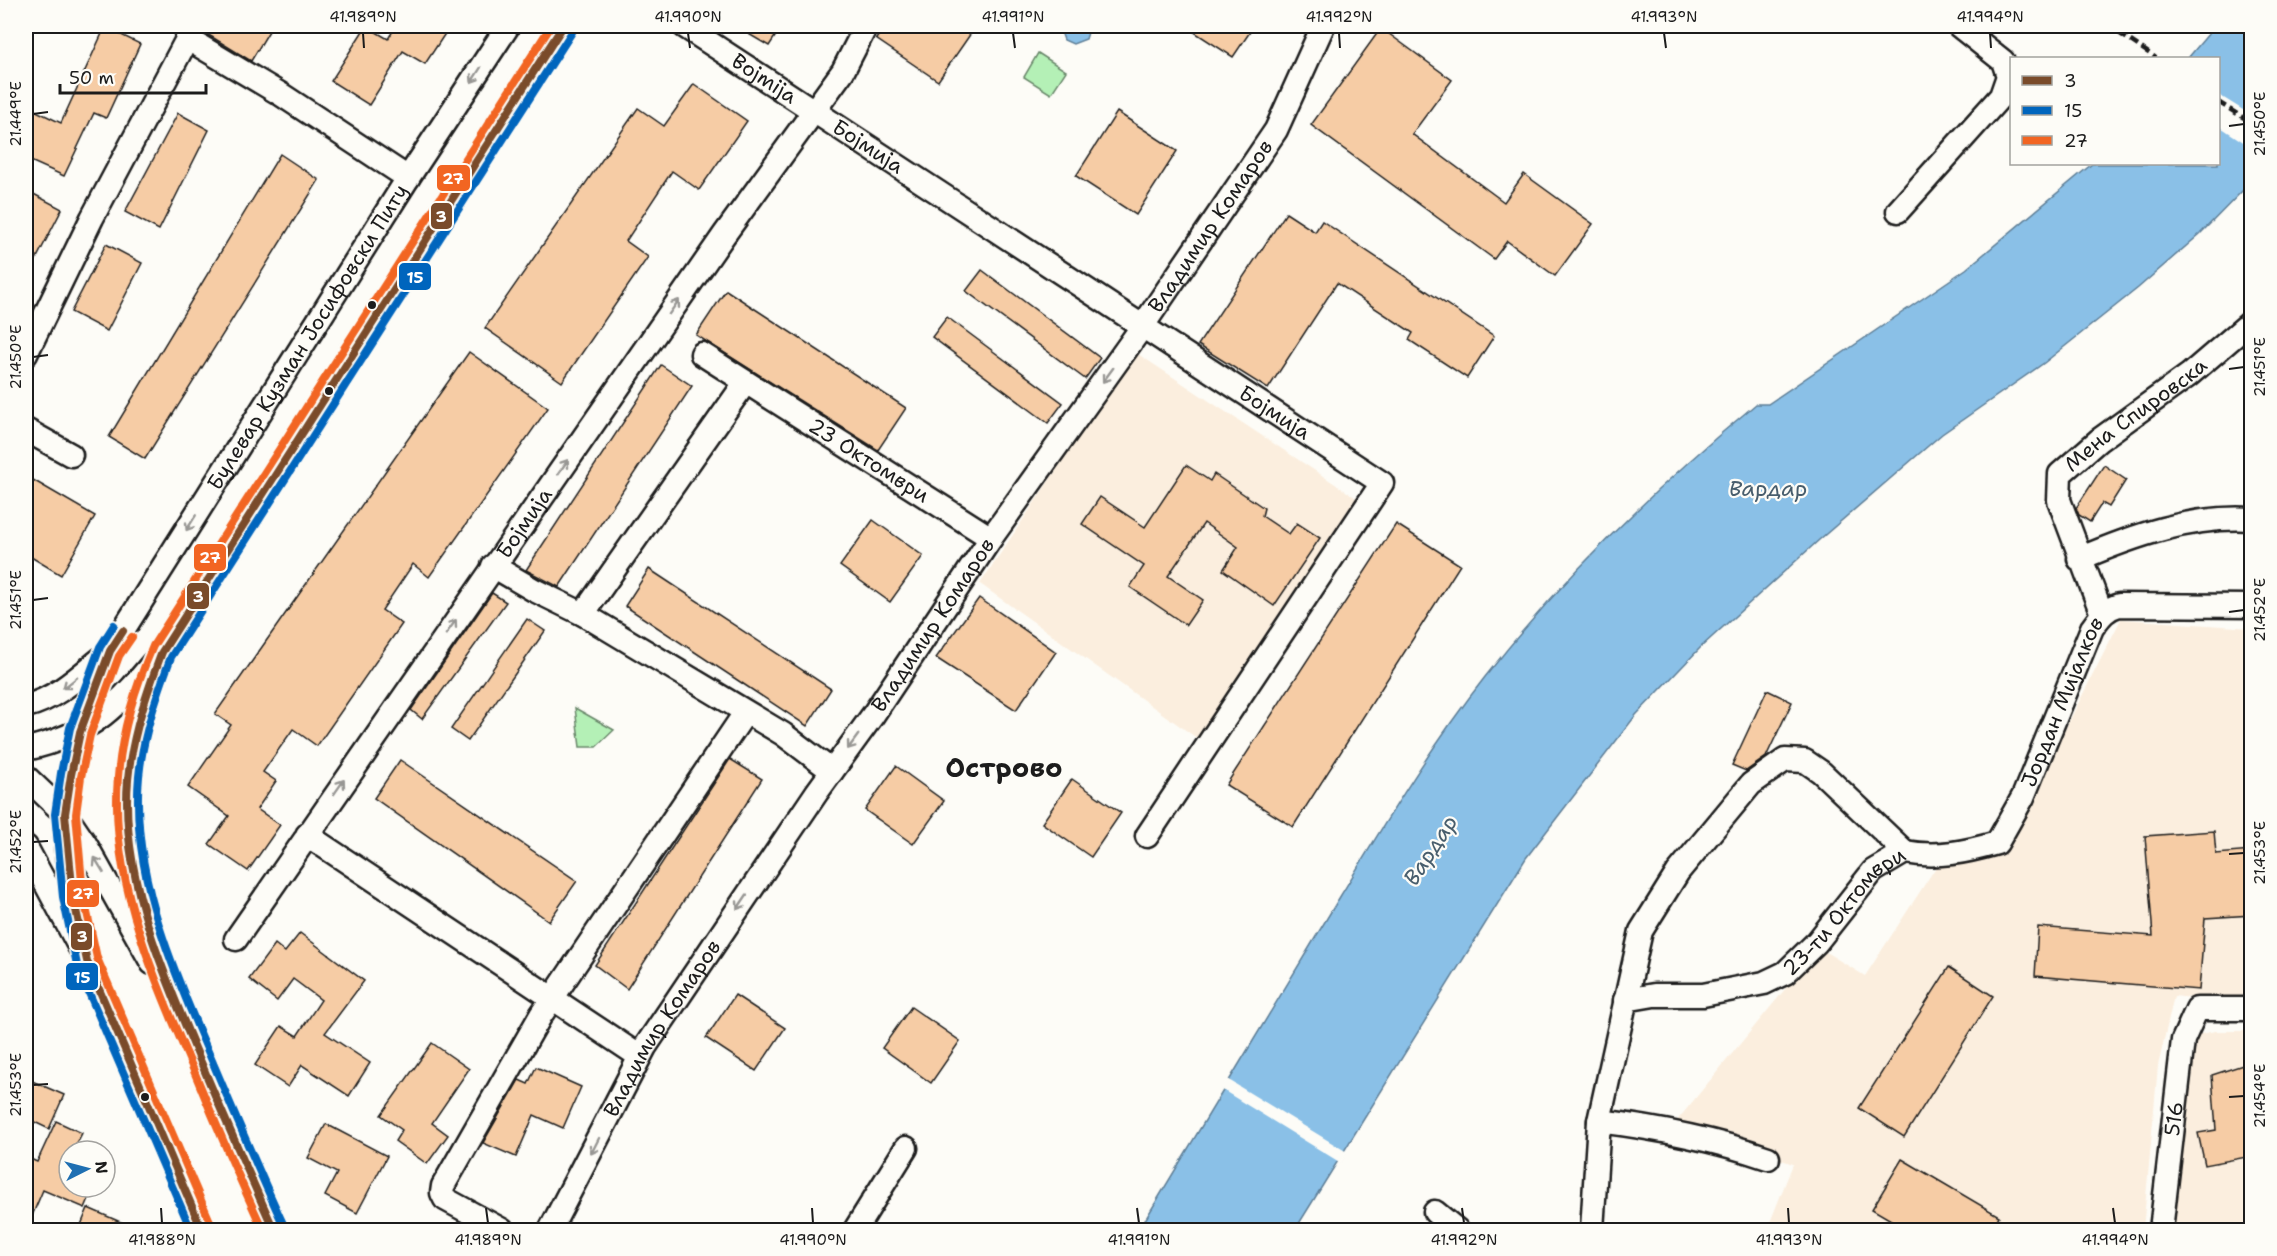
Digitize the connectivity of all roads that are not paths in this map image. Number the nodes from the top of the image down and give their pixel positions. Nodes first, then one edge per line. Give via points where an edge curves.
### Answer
1 (507, 26) edge
2 (563, 26) edge
3 (684, 26) edge
4 (866, 26) edge
5 (1323, 26) edge
6 (1959, 26) edge
7 (191, 32) edge
8 (815, 110) junction
9 (408, 178) junction
10 (1898, 212) dead end
11 (2252, 321) edge
12 (1142, 327) junction
13 (26, 354) edge
14 (702, 354) dead end
15 (745, 383) junction
16 (26, 430) edge
17 (71, 455) dead end
18 (2252, 519) edge
19 (991, 538) junction
20 (2079, 559) junction
21 (494, 566) junction
22 (2252, 606) edge
23 (583, 614) junction
24 (2102, 614) junction
25 (110, 651) junction
26 (162, 652) junction
27 (26, 706) edge
28 (745, 713) junction
29 (80, 732) junction
30 (26, 749) edge
31 (832, 771) junction
32 (26, 777) edge
33 (65, 814) junction
34 (307, 835) junction
35 (1147, 836) dead end
36 (26, 847) edge
37 (1905, 852) junction
38 (236, 939) dead end
39 (87, 961) junction
40 (551, 1000) junction
41 (1625, 1000) junction
42 (178, 1008) junction
43 (2252, 1009) edge
44 (639, 1056) junction
45 (1599, 1121) junction
46 (906, 1148) dead end
47 (1768, 1158) dead end
48 (1435, 1212) dead end
49 (202, 1230) edge
50 (274, 1230) edge
51 (502, 1230) edge
52 (550, 1230) edge
53 (855, 1230) edge
54 (1457, 1230) edge
55 (1592, 1230) edge
56 (2161, 1230) edge

1 -> 9 street, Булевар Кузман Јосифовски Питу
2 - 26 street, Булевар Кузман Јосифовски Питу
3 - 8 street, Bojmija
4 - 8 street, Бојмија via 843,71
5 - 12 street, Владимир Комаров via 1276,130
6 - 10 street via 2002,61 2008,76 2001,96
7 - 9 street
7 - 13 street via 92,218
8 - 12 street, Бојмија
21 -> 8 street, Бојмија
9 -> 25 street, Булевар Кузман Јосифовски Питу
11 - 20 street, Мена Спировска via 2060,474 2059,500
12 -> 19 street, Владимир Комаров
12 - 35 street, Бојмија via 1382,483
14 - 15 street, 23 Октомври
15 - 19 street, 23 Октомври
15 - 23 street
16 - 17 street
18 - 20 street via 2179,525 2124,540
19 -> 31 street, Владимир Комаров
20 - 24 street, Мена Спировска
21 - 23 street
34 -> 21 street, Бојмија
22 - 24 street, Јордан Мијалков via 2119,605
23 - 28 street
24 - 37 street, Јордан Мијалков via 2092,628 2023,797 1997,843 1947,854 1925,856
25 -> 27 street via 61,690
25 - 29 street
26 - 29 street, Булевар Кузман Јосифовски Питу via 123,699
26 - 42 street, Булевар Кузман Јосифовски Питу via 145,694 130,766 129,829 137,875
28 - 31 street via 783,734
28 - 40 street
29 - 30 street, Булевар Кузман Јосифовски Питу
29 - 33 street
31 -> 44 street, Владимир Комаров
32 - 33 street
33 - 39 street via 73,896
42 -> 33 street via 101,867
34 - 38 street, Бојмија
34 - 40 street
36 - 39 street
37 - 41 street, 23-ти Октомври via 1873,871 1817,942 1785,973 1764,982 1703,994
37 - 41 street, 23-ти Октомври via 1821,772 1805,761 1785,760 1751,784 1678,872 1641,931
39 - 49 street
40 - 44 street
40 - 51 street via 443,1186 446,1199
41 - 45 street, 23-ти Октомври
42 - 50 street
43 - 56 street, 516 via 2198,1009 2184,1040
44 -> 52 street, Владимир Комаров
45 - 47 street via 1654,1128
45 - 55 street, 23-ти Октомври
46 - 53 street
48 - 54 street

